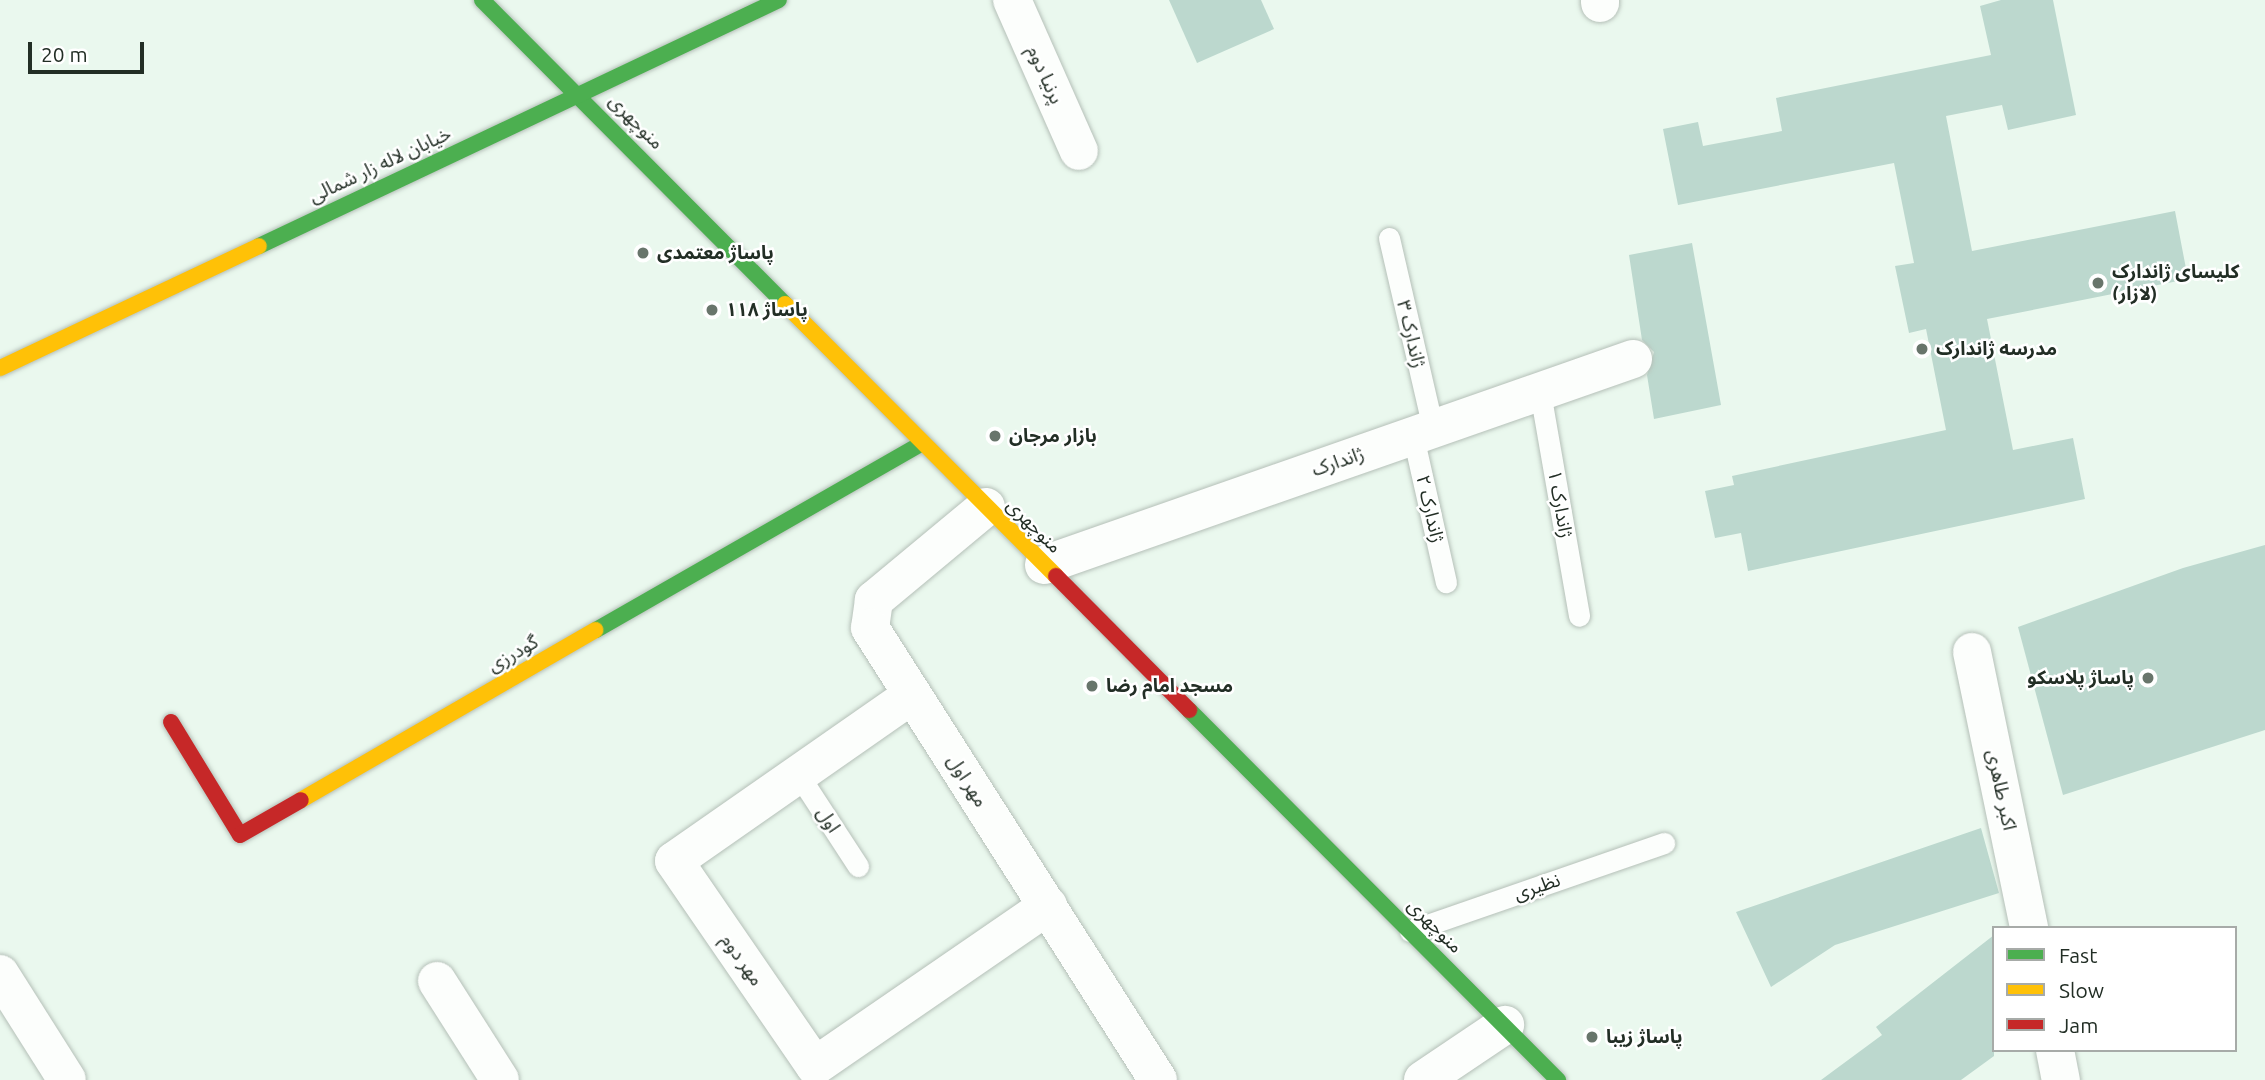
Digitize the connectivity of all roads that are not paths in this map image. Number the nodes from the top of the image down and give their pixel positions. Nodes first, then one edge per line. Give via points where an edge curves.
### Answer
1 (482, 0) edge
2 (779, 0) edge
3 (1012, 0) edge
4 (579, 94) junction
5 (1079, 150) dead end
6 (1389, 239) dead end
7 (1633, 359) dead end
8 (0, 368) edge
9 (1540, 392) junction
10 (1423, 432) junction
11 (922, 443) junction
12 (986, 507) junction
13 (1044, 565) junction
14 (1446, 582) dead end
15 (1579, 616) dead end
16 (1972, 652) dead end
17 (912, 695) junction
18 (171, 722) dead end
19 (798, 774) junction
20 (1664, 844) dead end
21 (858, 866) dead end
22 (1048, 906) junction
23 (2029, 926) edge
24 (1410, 931) junction
25 (0, 974) edge
26 (438, 981) dead end
27 (1505, 1025) junction
28 (2055, 1052) edge
29 (66, 1080) edge
30 (500, 1080) edge
31 (1158, 1080) edge
32 (1423, 1080) edge
33 (1558, 1080) edge
34 (2061, 1080) edge

1 - 4 street, منوچهری
2 - 4 street, خیابان لاله زار شمالی
3 - 5 street, پرنیا دوم
4 - 8 street, خیابان لاله زار شمالی
4 - 11 street, منوچهری
6 - 10 lane, ژاندارک ۳
7 - 9 street, ژاندارک
9 - 10 street, ژاندارک
9 - 15 lane, ژاندارک ۱
10 - 13 street, ژاندارک
10 - 14 lane, ژاندارک ۲
11 - 12 street, منوچهری
11 - 18 street, گودرزی via 240,835
12 - 13 street, منوچهری
12 - 17 street, مهر اول via 869,608 875,639
13 - 24 street, منوچهری
16 - 23 street, اکبر طاهری
17 - 19 street, مهر دوم
17 - 22 street, مهر اول
19 - 21 lane, اول
19 - 22 street, مهر دوم via 674,861 816,1066
20 - 24 lane, نظیری
22 - 31 street, مهر اول
24 - 27 street, منوچهری
25 - 29 street
26 - 30 street
27 - 32 street
27 - 33 street, منوچهری
28 - 34 street

